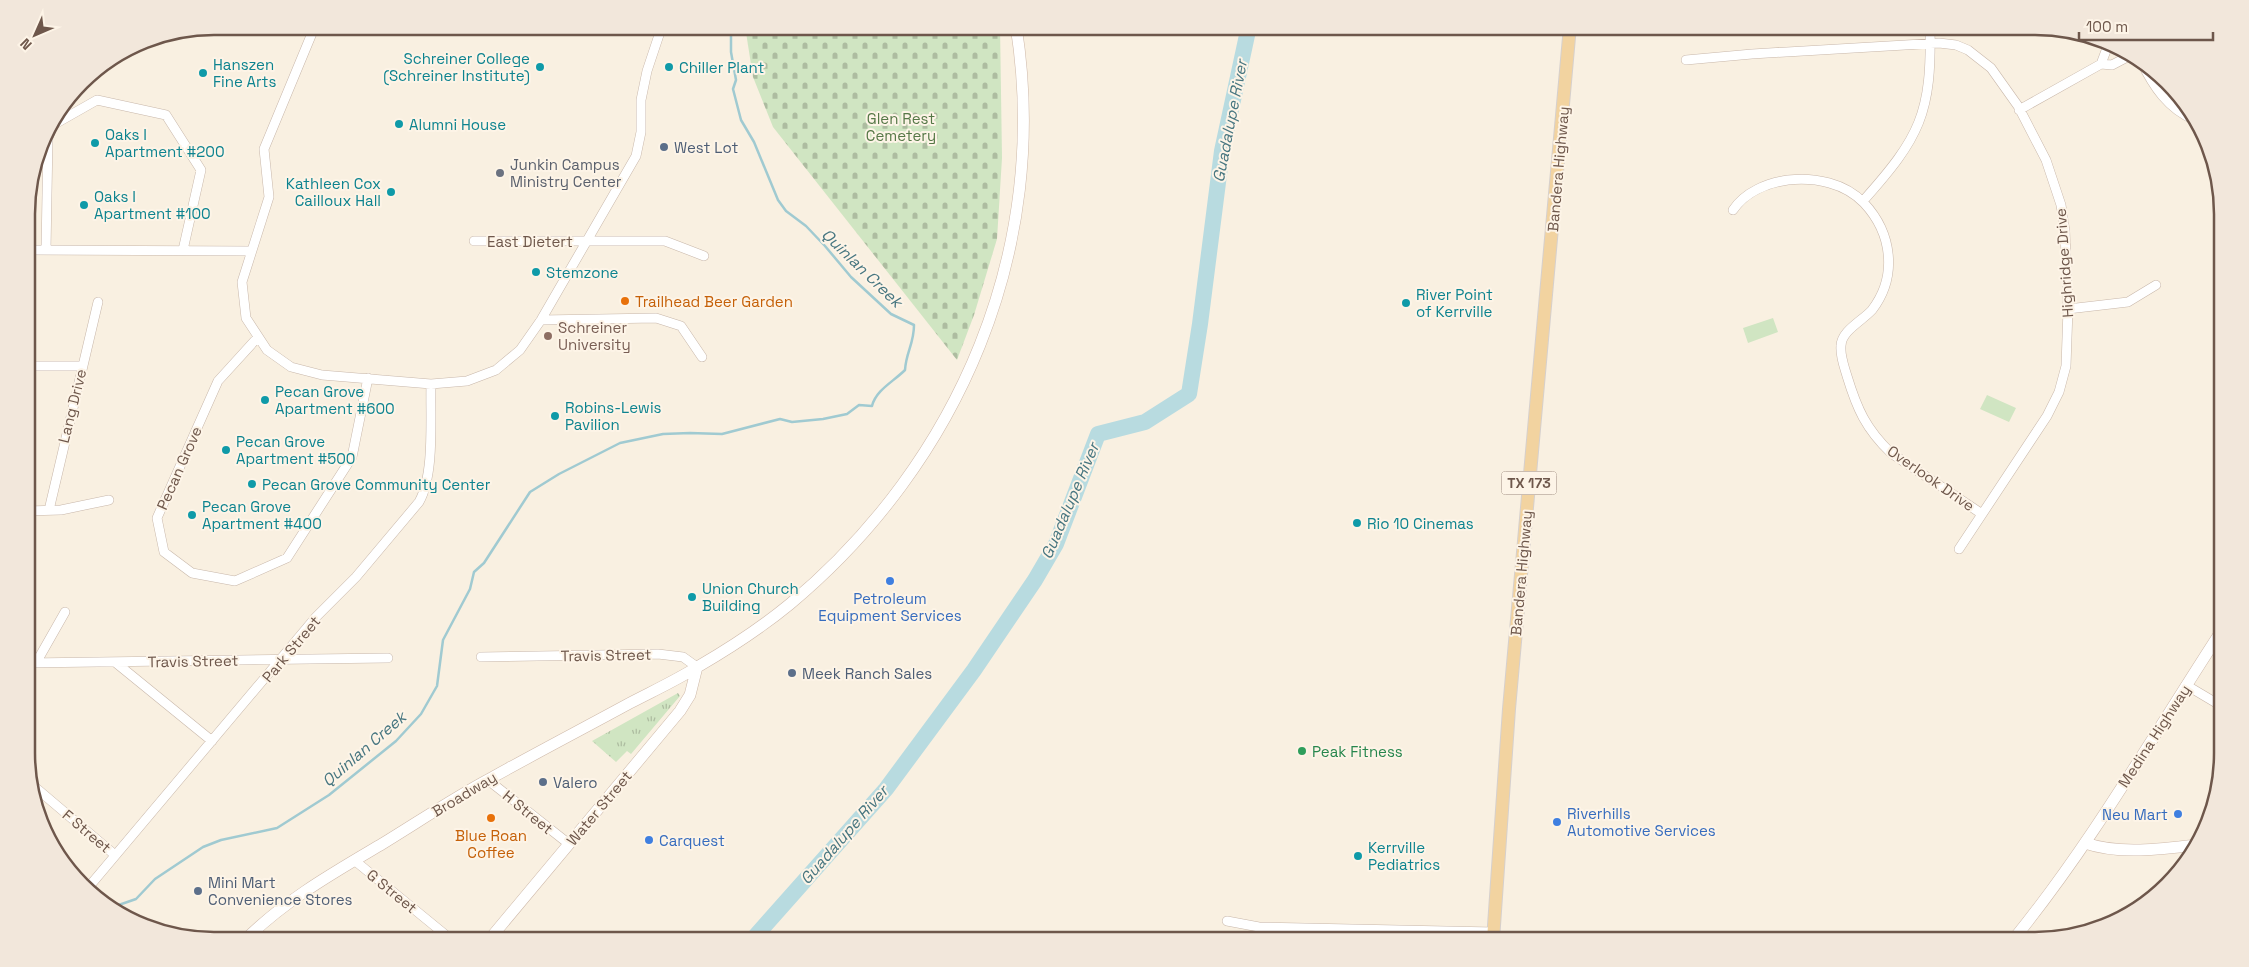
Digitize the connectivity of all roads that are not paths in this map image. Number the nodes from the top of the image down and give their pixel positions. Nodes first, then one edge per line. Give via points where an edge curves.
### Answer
1 (311, 35) edge
2 (659, 35) edge
3 (1017, 35) edge
4 (1569, 35) edge
5 (1930, 35) edge
6 (1930, 44) junction
7 (2106, 50) edge
8 (2124, 59) edge
9 (1686, 60) dead end
10 (2101, 64) junction
11 (2148, 75) edge
12 (2019, 110) junction
13 (2183, 113) edge
14 (63, 118) edge
15 (48, 149) edge
16 (1863, 201) junction
17 (1734, 210) dead end
18 (474, 241) dead end
19 (587, 241) junction
20 (35, 250) edge
21 (46, 250) junction
22 (183, 250) junction
23 (251, 251) junction
24 (704, 256) dead end
25 (2156, 285) dead end
26 (98, 302) dead end
27 (2068, 309) junction
28 (540, 320) junction
29 (258, 337) junction
30 (702, 357) dead end
31 (35, 366) edge
32 (82, 366) junction
33 (368, 378) junction
34 (431, 384) junction
35 (109, 500) dead end
36 (49, 510) junction
37 (35, 511) edge
38 (1982, 514) junction
39 (1959, 549) dead end
40 (65, 612) dead end
41 (2214, 642) edge
42 (481, 657) dead end
43 (35, 658) edge
44 (388, 658) dead end
45 (282, 660) junction
46 (116, 662) junction
47 (35, 663) edge
48 (697, 667) junction
49 (2186, 685) junction
50 (2214, 702) edge
51 (212, 741) junction
52 (488, 780) junction
53 (39, 790) edge
54 (2085, 843) junction
55 (569, 844) junction
56 (2188, 846) edge
57 (115, 854) junction
58 (354, 860) junction
59 (91, 882) edge
60 (1227, 921) dead end
61 (255, 932) edge
62 (442, 932) edge
63 (496, 932) edge
64 (1390, 932) edge
65 (1494, 932) edge
66 (2019, 932) edge

1 - 23 street via 264,149 269,197
2 - 19 street via 646,71 636,156
3 - 48 main road, Broadway via 1023,123 1014,227 990,319 959,394 908,479 857,541 788,606
4 - 65 main road, Bandera Highway / TX 173 via 1511,690
5 - 6 street
6 - 9 street, Highridge Drive
6 - 12 street, Highridge Drive via 1956,45 1982,60 1999,77
6 - 16 street via 1928,93 1923,114 1893,167
7 - 10 street
8 - 10 street via 2112,66
10 - 12 street
11 - 13 street via 2164,98
12 - 27 street, Highridge Drive via 2046,160 2061,205
14 - 22 street via 96,100 166,115 201,170
15 - 21 street
16 - 17 street, Overlook Drive via 1842,187 1821,180 1800,179 1782,181 1751,193 1740,200
16 - 38 street, Overlook Drive via 1886,235 1889,254 1888,274 1882,293 1872,309 1842,338 1842,358 1856,407 1878,441 1891,453
18 - 19 street, East Dietert
19 - 24 street, East Dietert via 664,241
19 - 28 street
20 - 21 street
21 - 22 street
22 - 23 street
23 - 29 street via 242,282 246,318
25 - 27 street via 2128,302
26 - 32 street, Lang Drive
27 - 38 street, Highridge Drive via 2066,366 2059,392 2047,416
28 - 30 street via 656,318 681,326
28 - 34 street via 520,350 496,370 467,382
29 - 33 street via 267,350 291,366 322,374
29 - 33 street, Pecan Grove via 218,381 157,518 164,552 192,573 235,581 287,558 352,457
31 - 32 street
32 - 36 street, Lang Drive
33 - 34 street
34 - 45 street, Park Street via 429,464 423,496
35 - 36 street
36 - 37 street
38 - 39 street, Highridge Drive
40 - 43 street
41 - 49 main road, Medina Highway
42 - 48 street, Travis Street via 658,654 683,657
44 - 45 street, Travis Street
45 - 46 street, Travis Street
45 - 51 street, Park Street
46 - 47 street, Travis Street
46 - 51 street
48 - 52 main road, Broadway
48 - 55 main road, Water Street via 690,695 680,711
49 - 50 street
49 - 54 main road, Medina Highway
51 - 57 street, Park Street
52 - 55 street, H Street
52 - 58 main road, Broadway
53 - 57 street, F Street
54 - 56 main road via 2123,850
54 - 66 main road, Medina Highway
55 - 63 main road, Water Street
57 - 59 street, Park Street
58 - 61 main road, Broadway via 298,895
58 - 62 street, G Street
60 - 64 street via 1259,927

